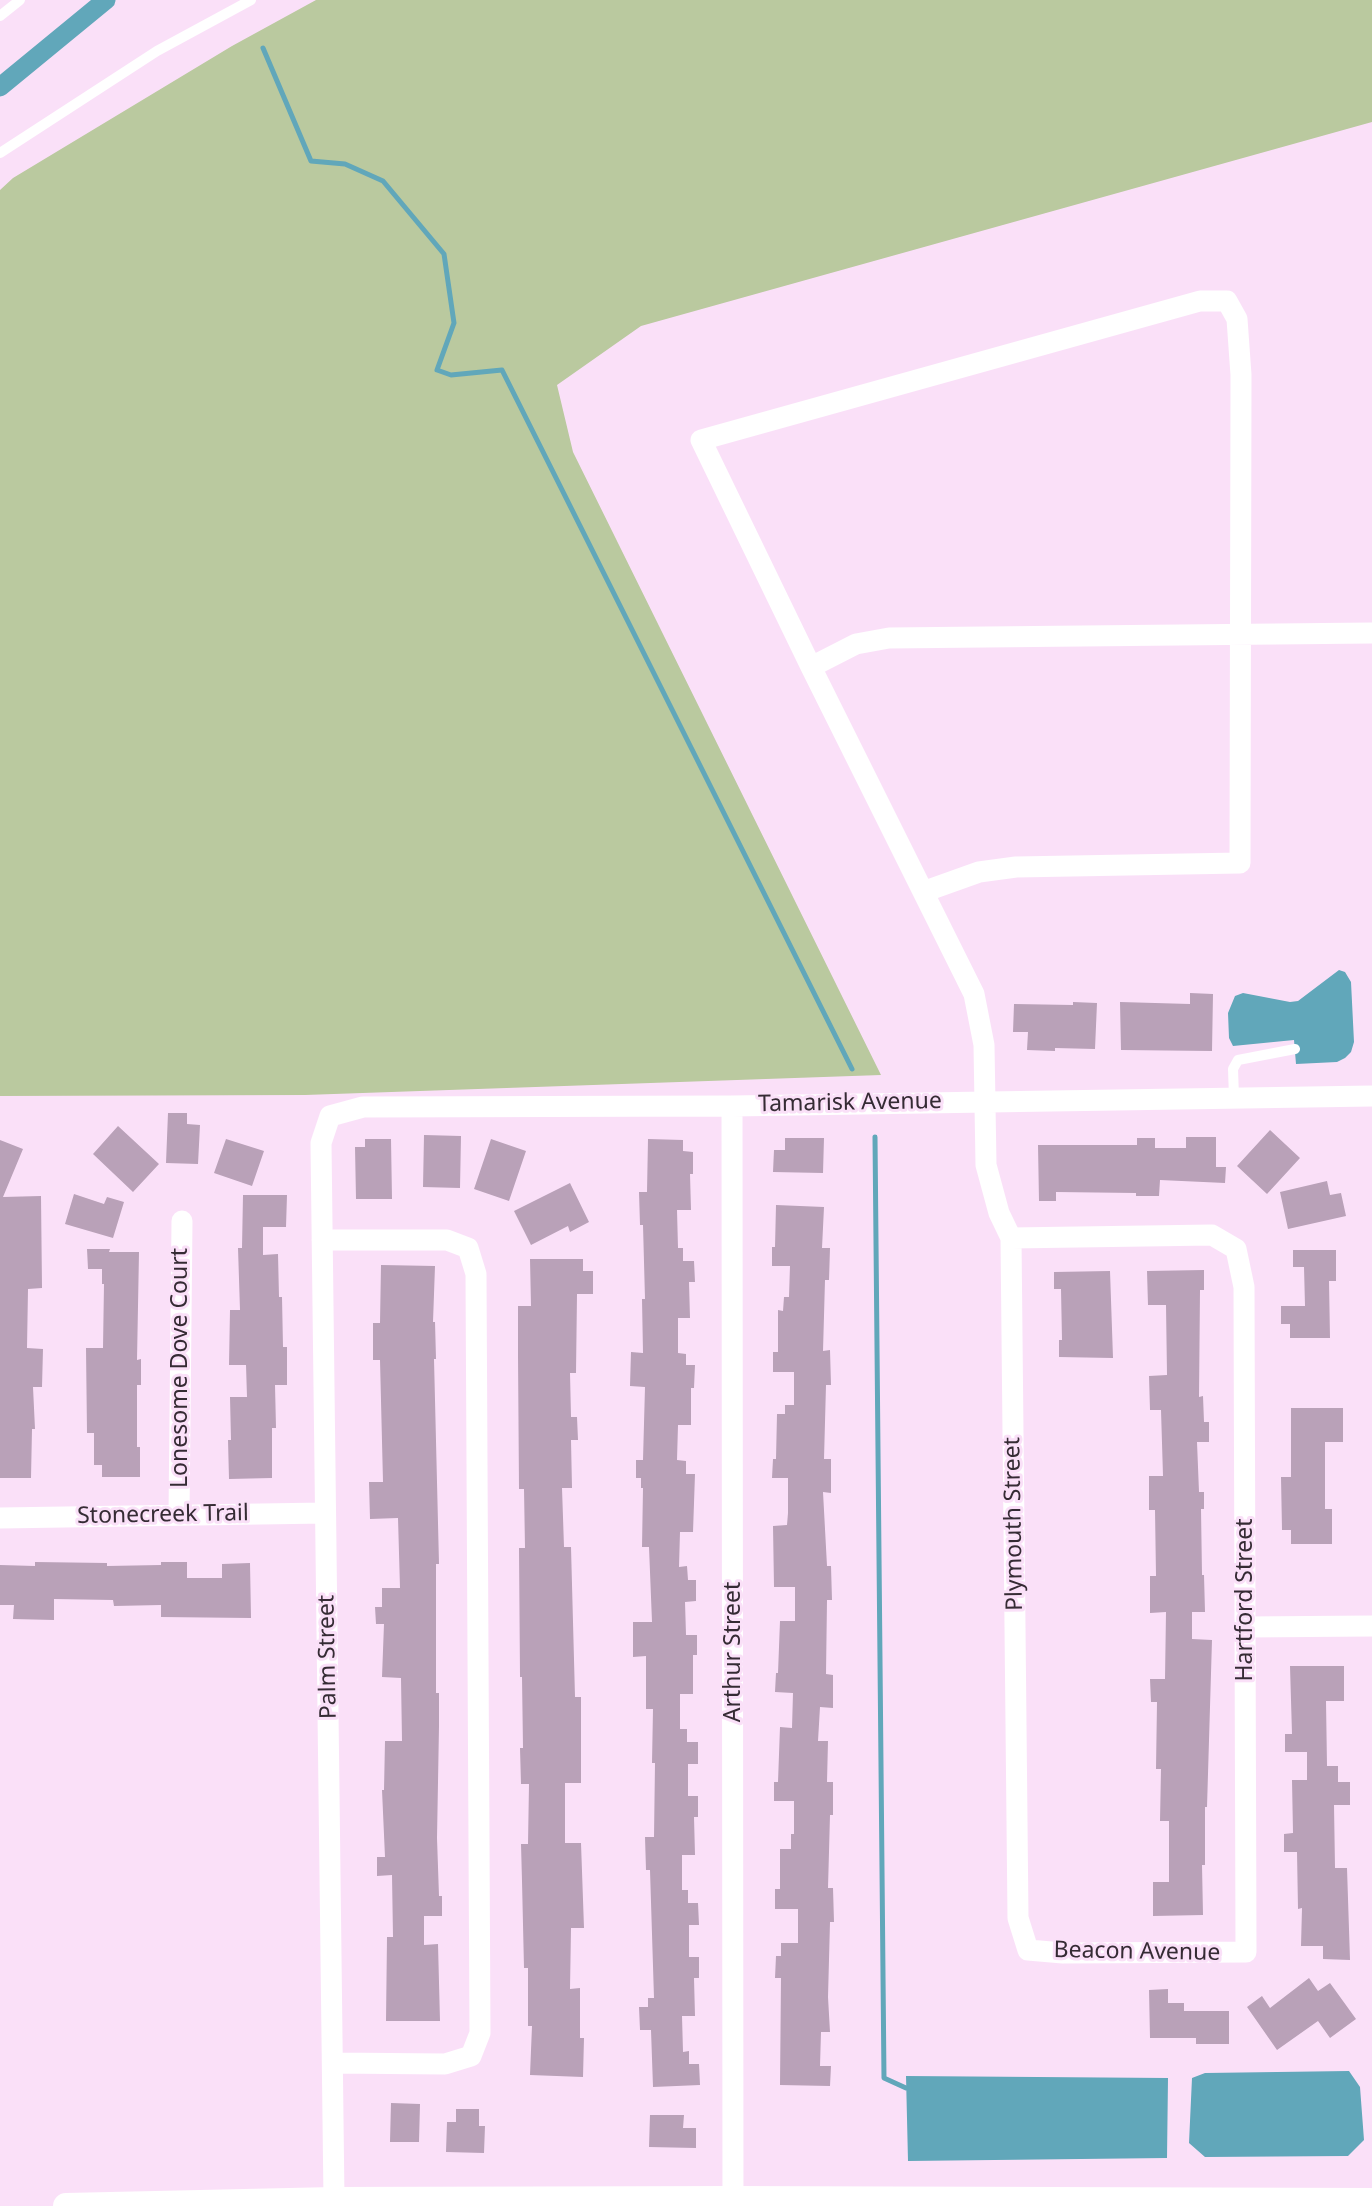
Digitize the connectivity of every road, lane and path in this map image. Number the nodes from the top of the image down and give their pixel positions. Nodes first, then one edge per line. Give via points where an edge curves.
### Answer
1 (20, 0) edge
2 (251, 0) edge
3 (0, 16) edge
4 (0, 153) edge
5 (1241, 634) junction
6 (1372, 634) edge
7 (811, 667) junction
8 (923, 892) junction
9 (1295, 1049) dead end
10 (1372, 1096) edge
11 (1234, 1097) junction
12 (985, 1101) junction
13 (732, 1106) junction
14 (330, 1116) joint
15 (181, 1221) dead end
16 (1011, 1238) junction
17 (322, 1240) junction
18 (325, 1513) junction
19 (180, 1515) junction
20 (0, 1518) edge
21 (1372, 1626) edge
22 (1245, 1627) junction
23 (1028, 1950) joint
24 (1246, 1952) joint
25 (333, 2063) junction
26 (334, 2200) junction
27 (1372, 2201) edge
28 (733, 2202) edge
29 (66, 2206) edge

1 - 3 lane
2 - 4 lane via 157,51
5 - 6 street
5 - 7 street via 889,638 856,644
5 - 7 street, Plymouth Street via 1237,319 1227,301 1200,301 701,440
5 - 8 street via 1240,863 1016,867 979,872
7 - 8 street, Plymouth Street
8 - 12 street, Plymouth Street via 974,994 984,1045
9 - 11 lane via 1238,1060 1233,1069
10 - 11 street, Tamarisk Avenue
11 - 12 street, Tamarisk Avenue
12 - 13 street, Tamarisk Avenue
12 - 16 street, Plymouth Street via 986,1165
13 - 14 street, Tamarisk Avenue via 363,1107
13 - 28 street, Arthur Street
14 - 17 street, Palm Street via 321,1143
15 - 19 street, Lonesome Dove Court
16 - 22 street, Hartford Street via 1212,1235 1236,1249 1244,1287
16 - 23 street, Plymouth Street via 1018,1918
17 - 18 street, Palm Street
17 - 25 street via 447,1240 468,1248 476,1274 480,2033 471,2056 445,2064
18 - 19 street, Stonecreek Trail
18 - 25 street, Palm Street
19 - 20 street, Stonecreek Trail
21 - 22 street
22 - 24 street, Hartford Street
23 - 24 street, Beacon Avenue
25 - 26 street, Palm Street
26 - 28 street
26 - 29 street
27 - 28 street

